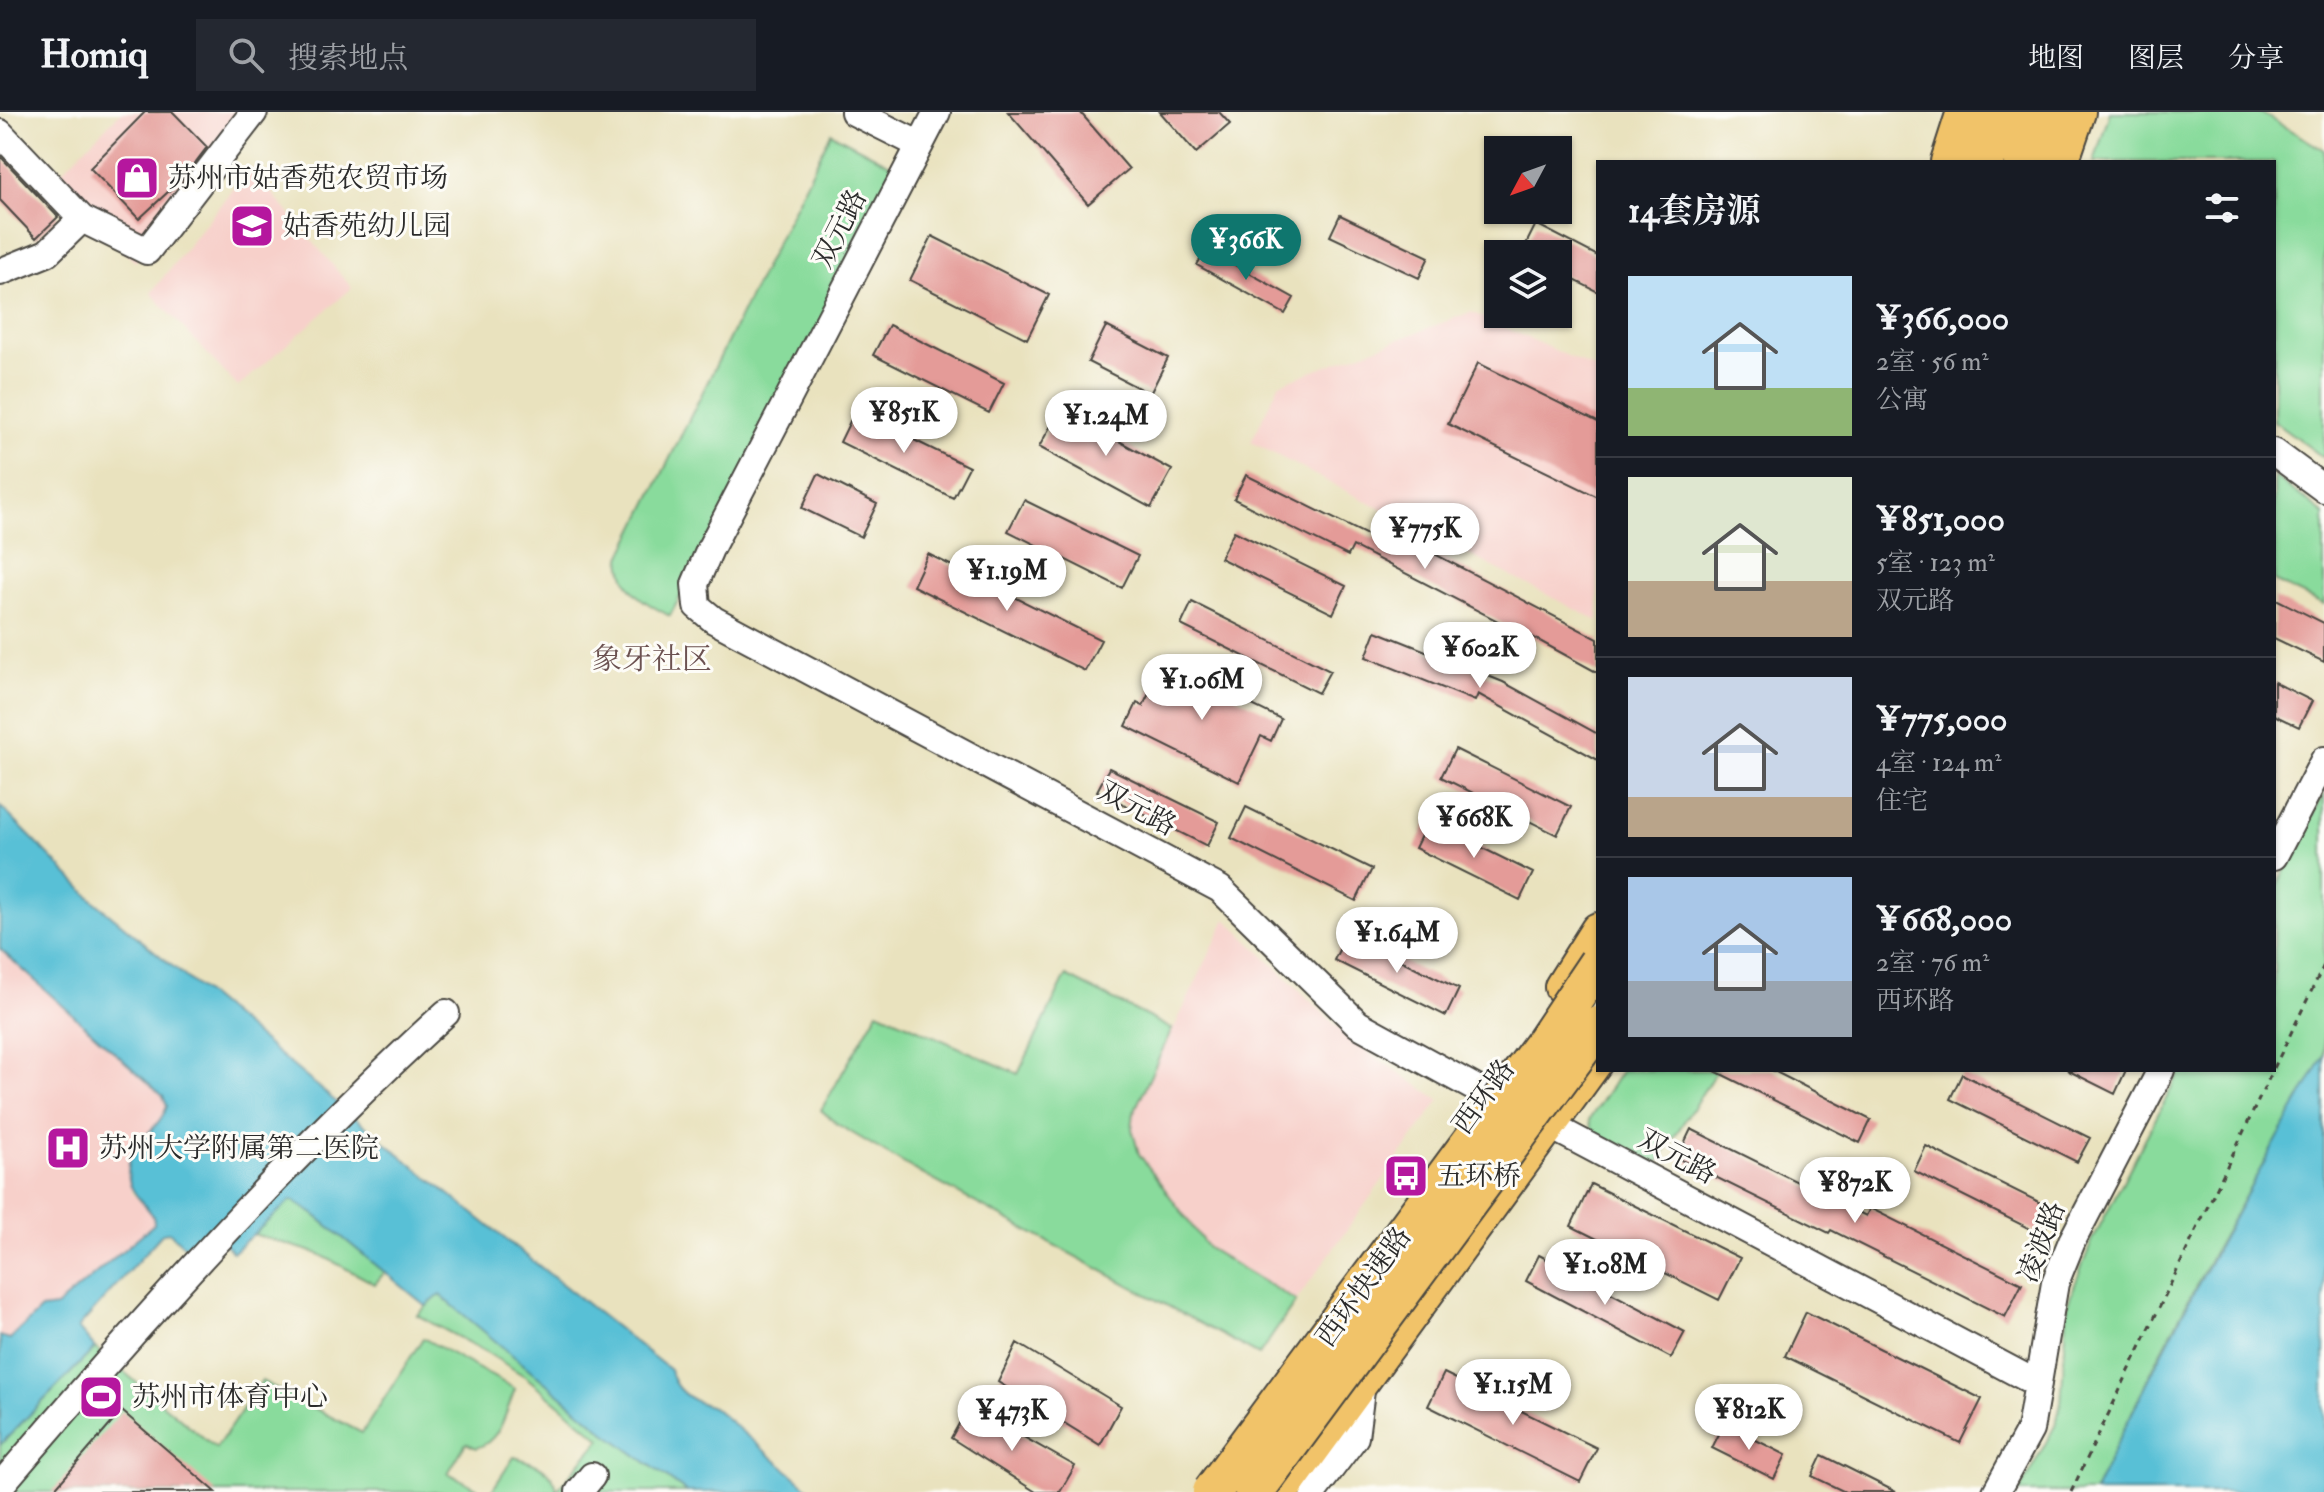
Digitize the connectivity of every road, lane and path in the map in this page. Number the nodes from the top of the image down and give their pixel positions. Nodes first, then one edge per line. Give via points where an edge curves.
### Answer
1 (254, 112) edge
2 (854, 112) edge
3 (937, 112) edge
4 (1966, 112) edge
5 (1981, 112) edge
6 (2002, 112) edge
7 (2040, 112) edge
8 (2060, 112) edge
9 (2076, 112) edge
10 (0, 133) edge
11 (920, 145) junction
12 (1951, 160) edge
13 (1966, 160) edge
14 (1986, 160) edge
15 (2025, 160) edge
16 (2044, 160) edge
17 (2060, 160) edge
18 (82, 219) junction
19 (0, 272) edge
20 (2276, 453) edge
21 (2324, 489) edge
22 (2324, 760) edge
23 (2276, 852) edge
24 (1596, 933) edge
25 (2324, 965) edge
26 (1596, 966) edge
27 (446, 1013) dead end
28 (1596, 1029) edge
29 (1596, 1061) edge
30 (2276, 1065) edge
31 (2160, 1072) edge
32 (2273, 1072) edge
33 (1486, 1094) junction
34 (1549, 1125) junction
35 (1363, 1380) junction
36 (2038, 1384) junction
37 (0, 1486) edge
38 (1193, 1492) edge
39 (1212, 1492) edge
40 (1254, 1492) edge
41 (1281, 1492) edge
42 (1313, 1492) edge
43 (1996, 1492) edge
44 (2071, 1492) edge

1 - 18 street via 147,251
2 - 11 street
3 - 11 street
4 - 12 highway
5 - 13 main road
6 - 14 highway
7 - 15 highway
8 - 16 main road
9 - 17 highway
10 - 18 street
11 - 33 street, 双元路 via 710,549 695,584 697,606 728,628 1220,889 1358,1024
18 - 19 street via 47,253
20 - 21 street
22 - 23 street
24 - 33 main road, 西环路
25 - 30 path
26 - 39 highway, 西环快速路, bridge
27 - 37 street via 362,1090 210,1247
28 - 40 highway, 西环快速路, bridge
29 - 34 main road
31 - 36 street, 凌波路 via 2055,1283
32 - 44 path
33 - 34 street, 双元路
33 - 38 main road, 西环路
34 - 35 main road
34 - 36 street, 双元路
35 - 41 main road
35 - 42 street via 1355,1437
36 - 43 street, 凌波路 via 2030,1430

